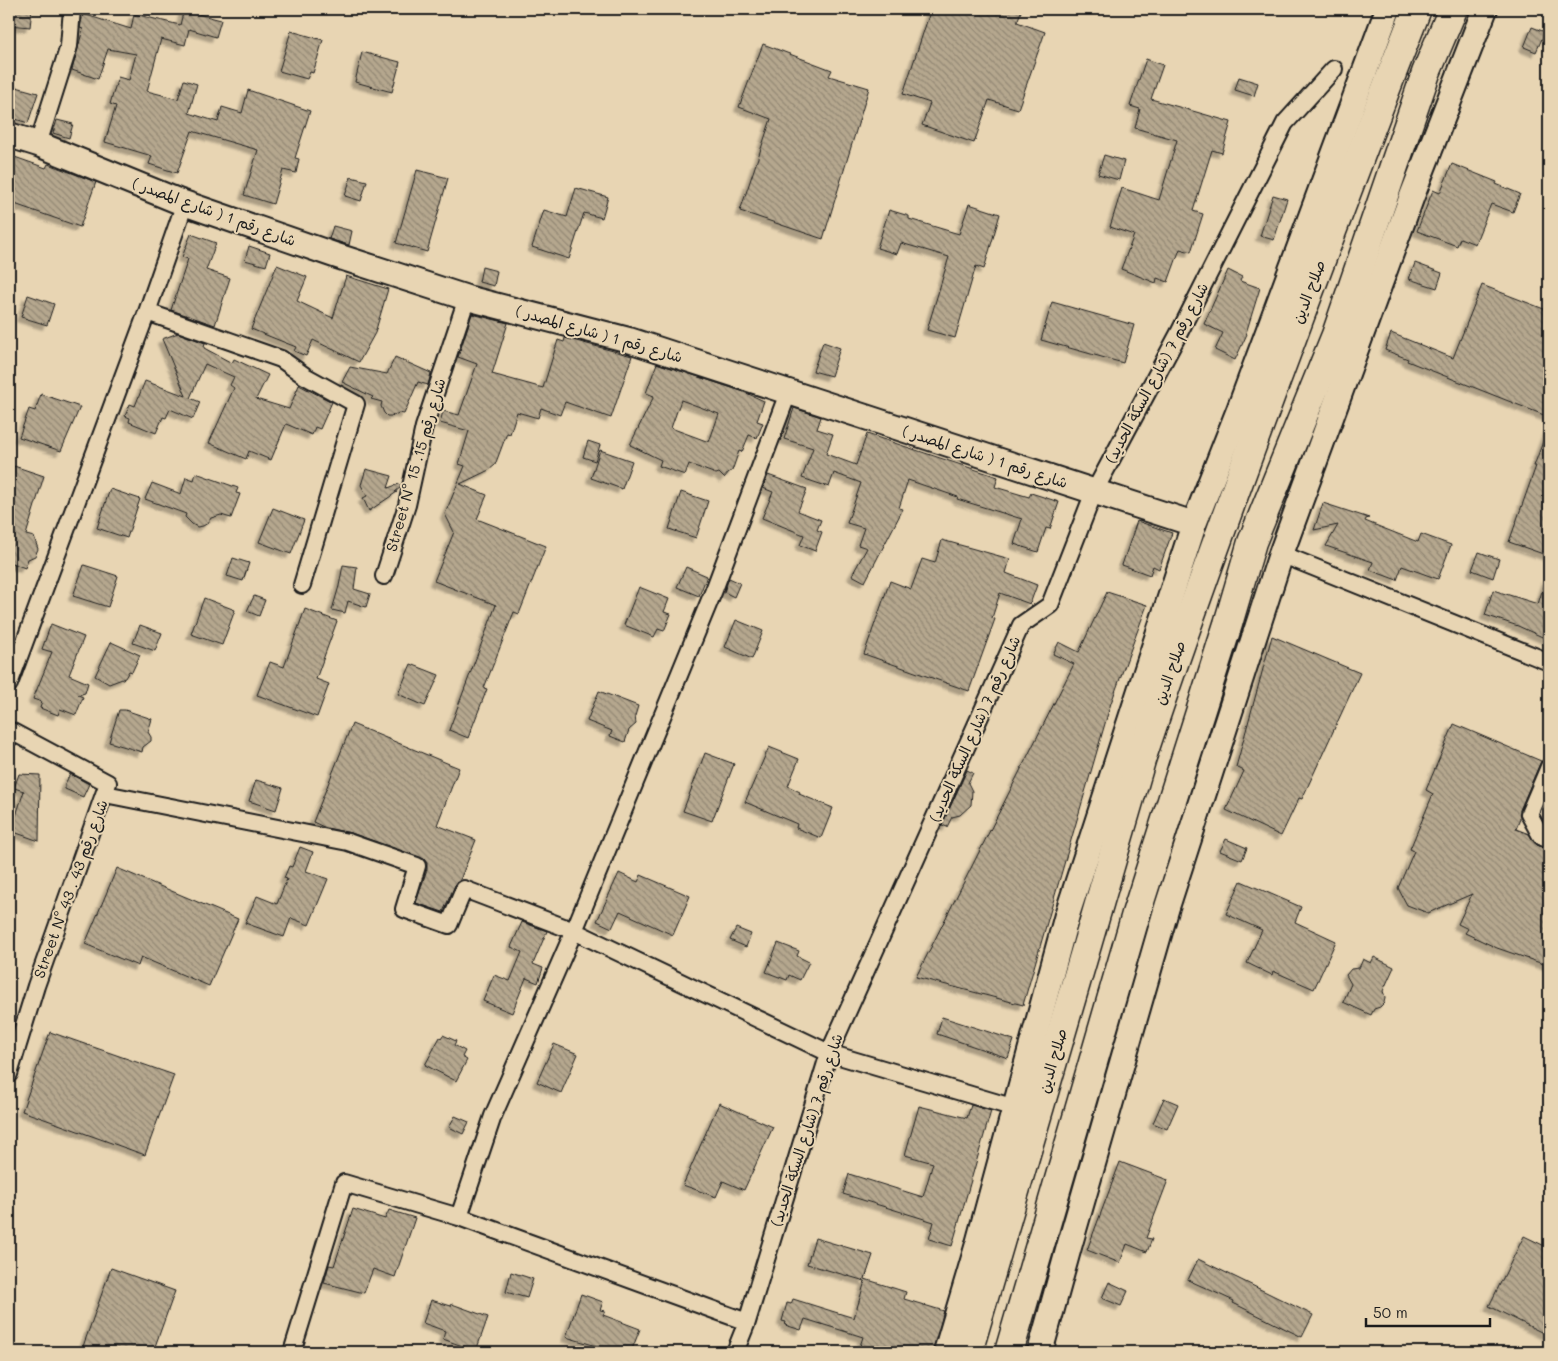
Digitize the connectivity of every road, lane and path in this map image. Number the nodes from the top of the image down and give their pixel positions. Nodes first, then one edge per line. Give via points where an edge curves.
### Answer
1 (72, 9) edge
2 (1388, 9) edge
3 (1417, 9) edge
4 (1453, 9) edge
5 (1485, 9) edge
6 (1334, 68) dead end
7 (9, 135) edge
8 (38, 144) junction
9 (1362, 148) junction
10 (1394, 168) junction
11 (185, 203) junction
12 (467, 298) junction
13 (147, 312) junction
14 (788, 393) junction
15 (1094, 492) junction
16 (1194, 524) junction
17 (1281, 554) junction
18 (384, 576) dead end
19 (302, 584) dead end
20 (1549, 662) edge
21 (9, 684) edge
22 (1152, 691) junction
23 (9, 730) edge
24 (1549, 767) edge
25 (105, 794) junction
26 (1549, 840) edge
27 (574, 931) junction
28 (829, 1053) junction
29 (9, 1074) edge
30 (1015, 1108) junction
31 (459, 1217) junction
32 (993, 1265) junction
33 (1030, 1276) junction
34 (747, 1322) junction
35 (292, 1352) edge
36 (735, 1352) edge
37 (946, 1352) edge
38 (968, 1352) edge
39 (1009, 1352) edge
40 (1040, 1352) edge

1 - 8 street via 69,46
2 - 16 street
3 - 9 highway, صلاح الدين
4 - 10 highway via 1426,73
5 - 17 street
6 - 15 street, شارع رقم 7 (شارع السكة الحديد) via 1286,123
7 - 8 street, شارع رقم 1 ( شارع المصدر )
8 - 11 street, شارع رقم 1 ( شارع المصدر )
9 - 10 highway via 1377,163
9 - 22 highway, صلاح الدين via 1217,537
10 - 33 highway via 1336,335 1252,542 1136,914
11 - 12 street, شارع رقم 1 ( شارع المصدر )
11 - 13 street
12 - 14 street, شارع رقم 1 ( شارع المصدر ) via 629,340
12 - 18 street, Street N° 15 .شارع رقم 15 via 424,427 407,504
13 - 19 street via 281,359 356,404
13 - 21 street
14 - 15 street, شارع رقم 1 ( شارع المصدر )
14 - 27 street via 714,590
15 - 16 street, شارع رقم 1 ( شارع المصدر )
15 - 28 street, شارع رقم 7 (شارع السكة الحديد) via 1050,605 1021,625
16 - 22 street
17 - 20 street
17 - 40 street via 1168,907
22 - 30 street via 1068,915
22 - 32 highway, صلاح الدين via 1142,757
23 - 25 street, Street N° 43 . شارع رقم 43 via 108,783
24 - 26 street via 1529,814 1541,836
25 - 27 street via 348,842 417,866 404,909 449,926 464,889
25 - 29 street, Street N° 43 . شارع رقم 43 via 36,986
27 - 28 street
27 - 31 street via 493,1116
28 - 30 street
28 - 34 street, شارع رقم 7 (شارع السكة الحديد)
30 - 37 street
31 - 34 street
31 - 35 street via 344,1183
32 - 33 highway via 1013,1264
32 - 38 highway, صلاح الدين
33 - 39 highway
34 - 36 street, شارع رقم 7 (شارع السكة الحديد)

